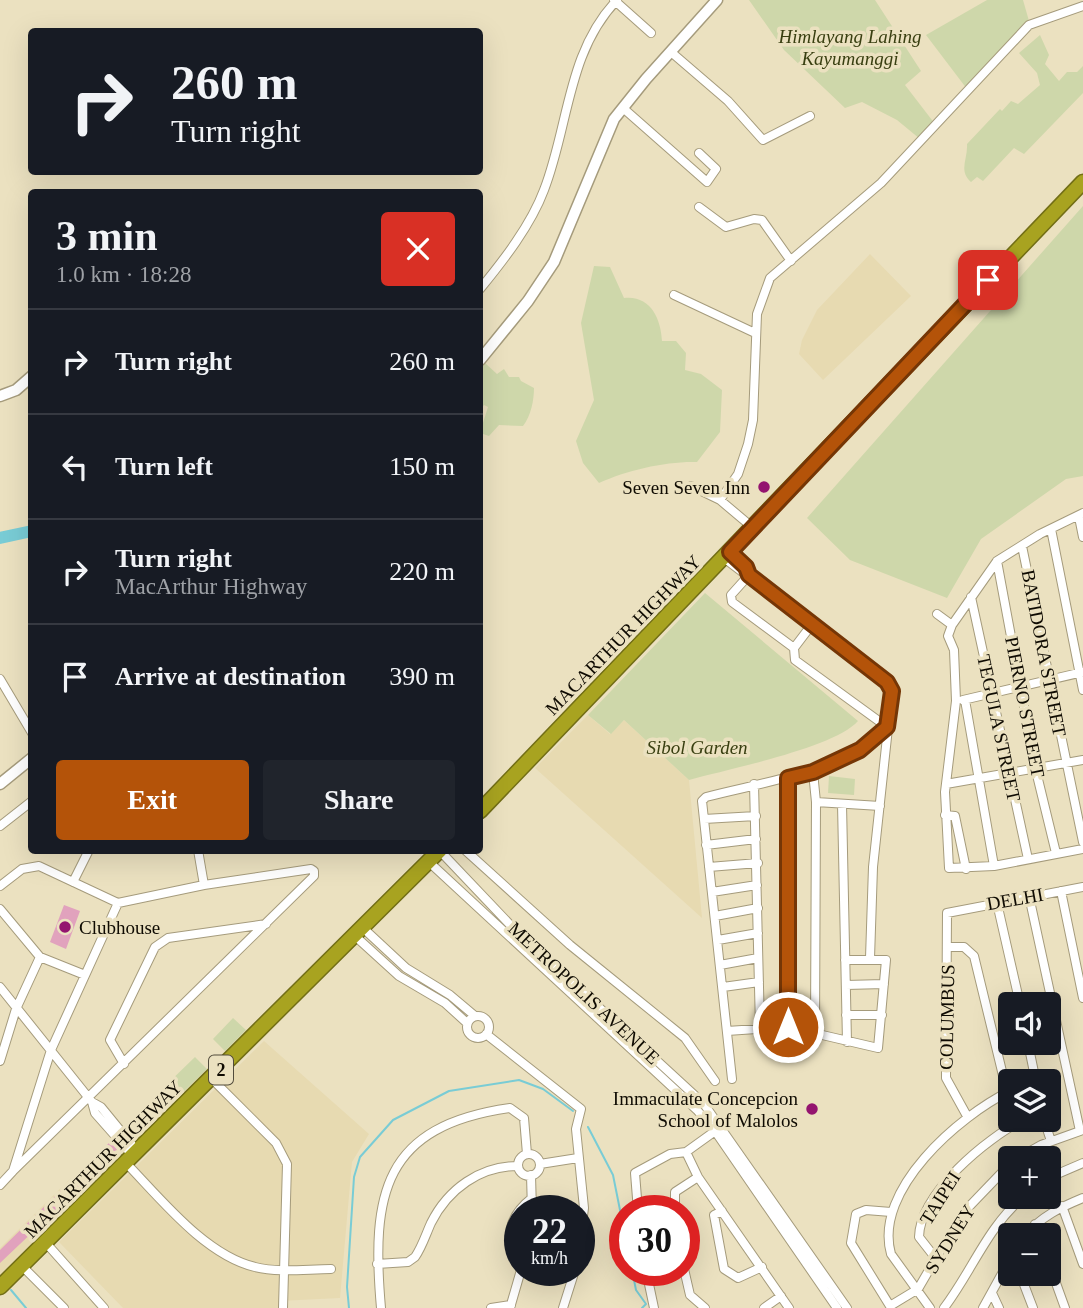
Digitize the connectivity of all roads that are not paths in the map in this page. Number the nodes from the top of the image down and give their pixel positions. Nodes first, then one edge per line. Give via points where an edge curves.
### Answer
1 (616, 0) edge
2 (718, 0) edge
3 (1083, 6) edge
4 (651, 33) dead end
5 (671, 52) junction
6 (623, 108) junction
7 (810, 116) dead end
8 (699, 153) dead end
9 (1083, 182) edge
10 (699, 207) dead end
11 (792, 261) junction
12 (483, 285) edge
13 (674, 295) dead end
14 (755, 333) junction
15 (483, 356) edge
16 (28, 380) edge
17 (0, 396) edge
18 (691, 486) dead end
19 (720, 500) junction
20 (1081, 515) edge
21 (752, 527) junction
22 (1051, 529) junction
23 (1083, 537) edge
24 (1022, 546) junction
25 (727, 555) junction
26 (997, 561) junction
27 (748, 574) junction
28 (971, 597) junction
29 (937, 614) dead end
30 (813, 623) junction
31 (952, 625) junction
32 (794, 648) junction
33 (1082, 673) edge
34 (0, 679) edge
35 (1051, 680) junction
36 (1020, 688) junction
37 (1083, 690) edge
38 (993, 695) junction
39 (961, 700) junction
40 (28, 726) edge
41 (887, 727) junction
42 (28, 761) edge
43 (1083, 761) edge
44 (1066, 764) junction
45 (1036, 771) junction
46 (813, 772) junction
47 (1007, 775) junction
48 (788, 778) junction
49 (980, 779) junction
50 (0, 782) edge
51 (754, 784) junction
52 (946, 784) junction
53 (817, 802) junction
54 (28, 804) edge
55 (842, 804) junction
56 (880, 806) junction
57 (483, 808) edge
58 (945, 815) junction
59 (756, 816) junction
60 (704, 819) junction
61 (0, 825) edge
62 (756, 839) junction
63 (1083, 842) edge
64 (706, 845) junction
65 (1083, 849) edge
66 (1056, 853) junction
67 (87, 854) edge
68 (199, 854) edge
69 (436, 854) edge
70 (444, 854) edge
71 (469, 854) edge
72 (475, 854) edge
73 (1028, 859) junction
74 (429, 862) junction
75 (452, 862) junction
76 (758, 863) junction
77 (481, 866) junction
78 (994, 866) junction
79 (709, 867) junction
80 (966, 869) junction
81 (442, 874) junction
82 (73, 882) junction
83 (204, 885) junction
84 (757, 885) junction
85 (0, 886) edge
86 (1083, 887) edge
87 (1060, 891) junction
88 (712, 892) junction
89 (1029, 896) junction
90 (118, 903) junction
91 (997, 903) junction
92 (758, 908) junction
93 (0, 909) edge
94 (947, 913) joint
95 (715, 916) junction
96 (266, 924) junction
97 (359, 932) junction
98 (758, 933) junction
99 (718, 940) junction
100 (948, 947) junction
101 (40, 957) junction
102 (758, 958) junction
103 (870, 958) junction
104 (845, 960) junction
105 (720, 965) junction
106 (406, 968) junction
107 (85, 975) junction
108 (399, 976) junction
109 (759, 982) junction
110 (884, 984) junction
111 (846, 985) junction
112 (0, 987) edge
113 (723, 987) junction
114 (1017, 992) edge
115 (1083, 998) edge
116 (16, 1009) junction
117 (846, 1015) junction
118 (882, 1015) junction
119 (475, 1016) junction
120 (467, 1023) junction
121 (760, 1027) junction
122 (788, 1027) junction
123 (727, 1031) junction
124 (815, 1032) junction
125 (486, 1034) junction
126 (847, 1042) junction
127 (51, 1050) junction
128 (0, 1061) edge
129 (124, 1063) junction
130 (1003, 1069) edge
131 (212, 1079) junction
132 (732, 1079) dead end
133 (715, 1081) dead end
134 (998, 1098) edge
135 (91, 1100) junction
136 (967, 1116) junction
137 (719, 1128) junction
138 (1082, 1130) edge
139 (1006, 1132) edge
140 (1048, 1132) edge
141 (1051, 1141) junction
142 (1041, 1146) edge
143 (686, 1152) junction
144 (527, 1154) junction
145 (132, 1157) junction
146 (578, 1158) junction
147 (1083, 1163) edge
148 (540, 1164) junction
149 (518, 1166) junction
150 (13, 1171) junction
151 (1061, 1172) edge
152 (531, 1175) junction
153 (998, 1176) edge
154 (698, 1178) junction
155 (0, 1185) edge
156 (532, 1195) edge
157 (582, 1195) edge
158 (637, 1195) edge
159 (676, 1195) edge
160 (1083, 1198) edge
161 (1062, 1206) junction
162 (1009, 1209) edge
163 (722, 1211) junction
164 (891, 1212) junction
165 (1036, 1223) edge
166 (46, 1243) junction
167 (937, 1260) junction
168 (377, 1264) junction
169 (1083, 1264) edge
170 (22, 1266) junction
171 (762, 1267) junction
172 (284, 1268) junction
173 (331, 1269) dead end
174 (998, 1282) edge
175 (516, 1286) edge
176 (570, 1286) edge
177 (648, 1286) edge
178 (688, 1286) edge
179 (1025, 1286) edge
180 (1057, 1286) edge
181 (0, 1287) edge
182 (918, 1289) junction
183 (992, 1293) junction
184 (781, 1296) junction
185 (510, 1307) edge
186 (651, 1307) edge
187 (64, 1308) edge
188 (104, 1308) edge
189 (283, 1308) edge
190 (381, 1308) edge
191 (491, 1308) edge
192 (563, 1308) edge
193 (705, 1308) edge
194 (764, 1308) edge
195 (789, 1308) edge
196 (837, 1308) edge
197 (847, 1308) edge
198 (930, 1308) edge
199 (944, 1308) edge
200 (983, 1308) edge
201 (999, 1308) edge
202 (1033, 1308) edge
203 (1065, 1308) edge

1 - 4 street
1 - 12 street via 577,66 544,190
2 - 5 street
3 - 11 street via 1043,18 1014,38 910,154
5 - 6 street
5 - 7 street via 728,101 762,140
6 - 8 street via 708,182 716,169
6 - 15 street via 601,145 549,271
9 - 21 highway, MACARTHUR HIGHWAY
10 - 11 street via 726,227 762,220
11 - 14 street via 771,278 759,306
13 - 14 street
14 - 19 street via 748,444 738,474
16 - 17 street
18 - 19 street
19 - 21 street
20 - 22 street
20 - 23 street
21 - 25 highway, MACARTHUR HIGHWAY
22 - 24 street
22 - 33 street
24 - 26 street
24 - 35 street, BATIDORA STREET
25 - 27 street via 740,572
25 - 57 highway, MACARTHUR HIGHWAY
26 - 28 street
26 - 36 street, PIERNO STREET
27 - 30 street
27 - 32 street via 731,595 732,602
28 - 31 street
28 - 38 street, TEGULA STREET
29 - 31 street
30 - 32 street
30 - 41 street via 890,686
31 - 39 street via 948,636
32 - 41 street via 795,660
33 - 35 street
33 - 37 street
34 - 40 street
35 - 36 street
35 - 44 street, BATIDORA STREET
36 - 38 street
36 - 45 street, PIERNO STREET
38 - 39 street
38 - 47 street, TEGULA STREET
39 - 49 street
39 - 52 street
41 - 46 street via 860,750
41 - 56 street
42 - 50 street
43 - 44 street
44 - 45 street
44 - 63 street, BATIDORA STREET
45 - 47 street
45 - 66 street, PIERNO STREET
46 - 48 street
46 - 53 street
47 - 49 street
47 - 73 street, TEGULA STREET
48 - 51 street
48 - 122 street
49 - 52 street
49 - 78 street
51 - 59 street
51 - 60 street via 704,798
52 - 58 street
53 - 55 street
53 - 124 street
54 - 61 street
55 - 56 street
55 - 104 street
56 - 103 street
58 - 80 street via 955,816
58 - 80 street via 947,865
59 - 60 street
59 - 62 street
60 - 64 street
62 - 64 street
62 - 76 street
64 - 79 street
65 - 66 street
66 - 73 street
67 - 82 street
68 - 83 street
69 - 74 highway, MACARTHUR HIGHWAY / 2
70 - 75 street, METROPOLIS AVENUE
71 - 77 street
72 - 77 street
73 - 78 street
74 - 81 street, METROPOLIS AVENUE
74 - 97 highway, MACARTHUR HIGHWAY / 2
75 - 81 street
75 - 137 street, METROPOLIS AVENUE via 517,932 704,1104
76 - 79 street
76 - 84 street
77 - 133 street via 685,1038
78 - 80 street
79 - 88 street
81 - 137 street, METROPOLIS AVENUE
82 - 85 street via 31,866
82 - 90 street
83 - 90 street
83 - 96 street via 314,871
84 - 88 street
84 - 92 street
86 - 87 street, DELHI
87 - 89 street, DELHI
87 - 115 street
88 - 95 street
89 - 91 street, DELHI
89 - 138 street
90 - 107 street
91 - 94 street, DELHI
91 - 114 street
92 - 95 street
92 - 98 street
93 - 101 street
94 - 100 street, COLUMBUS
95 - 99 street
96 - 129 street
96 - 129 street via 168,939 155,947 110,1040
97 - 106 street
97 - 108 street
97 - 131 highway, MACARTHUR HIGHWAY / 2
98 - 99 street
98 - 102 street
99 - 105 street
100 - 130 street via 964,947 974,956
100 - 136 street, COLUMBUS via 946,1078
101 - 107 street
101 - 116 street
102 - 105 street
102 - 109 street
103 - 104 street
103 - 110 street via 886,960
104 - 111 street
105 - 113 street
106 - 108 street
106 - 119 street
107 - 127 street
108 - 120 street via 445,1003
109 - 113 street
109 - 121 street
110 - 111 street
110 - 118 street
111 - 117 street
112 - 116 street
113 - 123 street
116 - 127 street
116 - 128 street
117 - 118 street
117 - 126 street
118 - 126 street via 878,1048
119 - 120 street
119 - 125 street via 487,1020
120 - 125 street via 472,1037
121 - 122 street
121 - 123 street
122 - 124 street
123 - 132 street
124 - 126 street
125 - 146 street via 581,1109 576,1129
127 - 135 street
127 - 150 street
129 - 135 street
131 - 145 highway, MACARTHUR HIGHWAY / 2
131 - 172 street via 276,1143 287,1164
134 - 136 street
135 - 145 street via 95,1113
135 - 150 street
136 - 164 street via 920,1166
137 - 143 street
137 - 196 street, METROPOLIS AVENUE
137 - 197 street, METROPOLIS AVENUE
138 - 141 street
139 - 167 street, TAIPEI via 965,1160 933,1201 919,1237
140 - 141 street
141 - 142 street
143 - 154 street
143 - 158 street via 670,1154 635,1173
144 - 148 street
144 - 149 street via 520,1157
144 - 168 street via 524,1118 510,1108 471,1114 429,1132 391,1177 378,1230
145 - 166 highway, MACARTHUR HIGHWAY / 2
145 - 172 street via 219,1252 257,1268
146 - 148 street
146 - 157 street
147 - 151 street
148 - 152 street
149 - 152 street via 522,1174
149 - 168 street via 481,1172 458,1187 443,1203 415,1257 408,1262
150 - 155 street
152 - 156 street
153 - 167 street, SYDNEY via 961,1215
154 - 159 street
154 - 163 street
160 - 161 street
161 - 165 street
161 - 169 street
162 - 199 street
163 - 171 street
163 - 171 street via 714,1215 722,1265 738,1278
164 - 182 street via 891,1254
164 - 182 street, SYDNEY via 856,1214 851,1243 887,1305
166 - 170 highway, MACARTHUR HIGHWAY / 2
166 - 188 street
167 - 182 street, SYDNEY
168 - 190 street
170 - 181 highway, MACARTHUR HIGHWAY / 2
170 - 187 street
171 - 184 street
172 - 173 street
172 - 189 street
174 - 183 street
175 - 185 street
176 - 192 street
177 - 186 street
178 - 193 street via 690,1295
179 - 202 street
180 - 203 street
182 - 198 street
183 - 200 street
183 - 201 street
184 - 194 street
184 - 195 street
185 - 191 street

